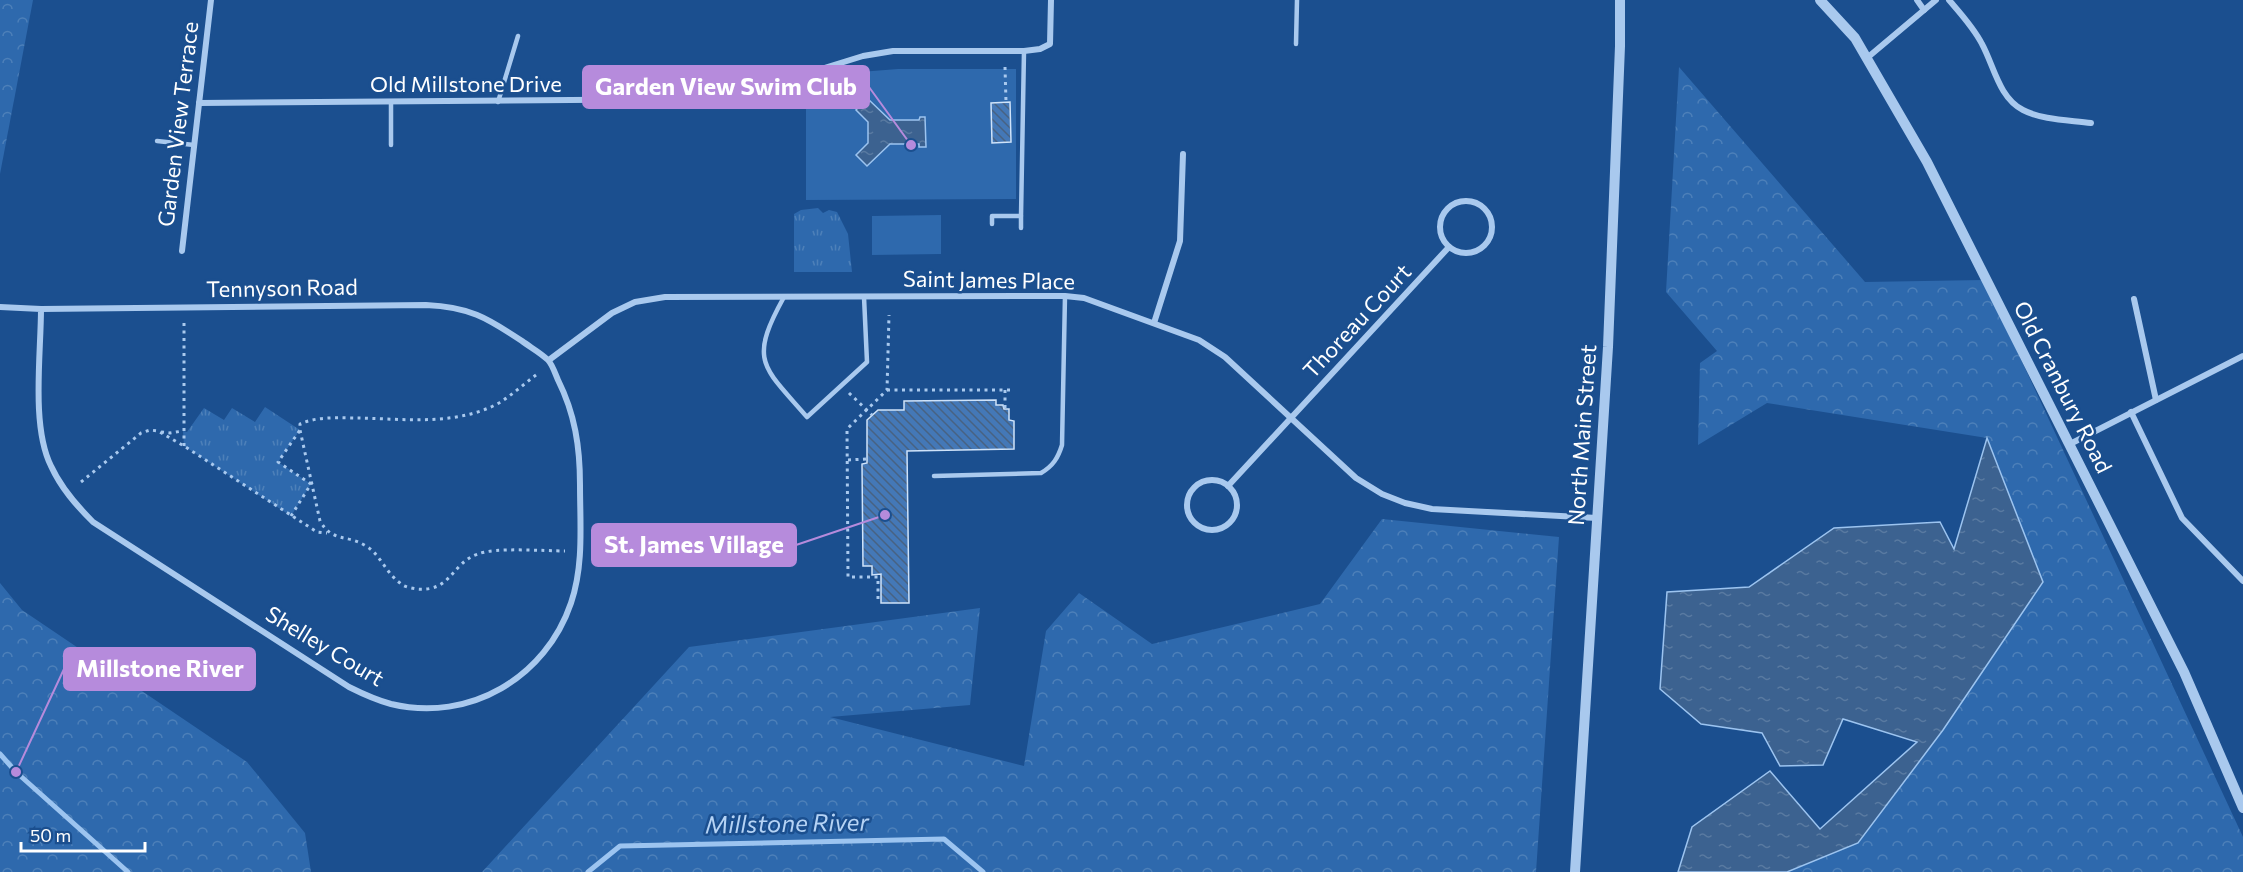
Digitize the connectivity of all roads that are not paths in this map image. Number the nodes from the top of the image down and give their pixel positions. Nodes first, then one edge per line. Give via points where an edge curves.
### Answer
1 (211, 0) edge
2 (1051, 0) edge
3 (1297, 0) edge
4 (1620, 0) edge
5 (1820, 0) edge
6 (1917, 0) edge
7 (1936, 0) edge
8 (1948, 0) edge
9 (1924, 10) junction
10 (518, 36) dead end
11 (1296, 44) dead end
12 (1024, 51) junction
13 (1867, 58) junction
14 (391, 102) junction
15 (498, 102) junction
16 (199, 103) junction
17 (2091, 123) dead end
18 (157, 141) dead end
19 (194, 145) junction
20 (391, 145) dead end
21 (1183, 154) dead end
22 (1020, 216) junction
23 (992, 224) dead end
24 (1021, 228) dead end
25 (1449, 247) junction
26 (182, 251) dead end
27 (1065, 296) junction
28 (784, 297) junction
29 (864, 297) junction
30 (2134, 300) dead end
31 (0, 307) edge
32 (41, 309) junction
33 (1154, 323) junction
34 (2243, 357) edge
35 (549, 360) junction
36 (2156, 400) junction
37 (2131, 412) junction
38 (1291, 419) junction
39 (2070, 444) junction
40 (934, 476) dead end
41 (1228, 486) junction
42 (1597, 518) junction
43 (2243, 581) edge
44 (2243, 808) edge
45 (1575, 872) edge

1 - 16 street, Garden View Terrace
2 - 12 street, Old Millstone Drive via 1050,44
3 - 11 lane
4 - 42 street, North Main Street
5 - 13 street, Old Cranbury Road
6 - 9 street
7 - 9 street
8 - 17 street via 1982,43 2009,100 2033,115
9 - 13 street
10 - 15 lane
12 - 15 street, Old Millstone Drive via 893,51 863,56 760,88 697,99
12 - 22 lane
13 - 39 street, Old Cranbury Road via 1927,162
14 - 15 street, Old Millstone Drive
14 - 16 street, Old Millstone Drive
14 - 20 lane
16 - 19 street, Garden View Terrace
18 - 19 lane
19 - 26 street, Garden View Terrace
21 - 33 street via 1180,241
22 - 23 lane via 992,216
22 - 24 lane
25 - 25 street via 1441,235 1443,214 1452,204 1466,200 1481,204 1492,218 1488,242 1474,252
25 - 38 street, Thoreau Court
27 - 29 street, Saint James Place
27 - 33 street, Saint James Place via 1084,298
27 - 40 lane via 1062,445 1051,467 1041,473
28 - 29 street, Saint James Place
28 - 29 lane via 770,321 763,358 768,371 807,417 867,362
28 - 35 street, Saint James Place via 665,297 635,302 612,313
30 - 36 street
31 - 32 street, Tennyson Road
32 - 35 street, Tennyson Road via 453,306 483,316
32 - 35 street, Shelley Court via 40,428 50,465 70,499 93,522 349,687 393,704 419,708 468,702 516,681 550,646 571,603 580,553 579,449 574,418
33 - 38 street, Saint James Place via 1199,340 1225,357
34 - 36 street
36 - 37 street
37 - 39 street
37 - 43 street via 2182,518
38 - 41 street, Thoreau Court
38 - 42 street, Saint James Place via 1356,478 1405,503 1432,509
39 - 44 street, Old Cranbury Road via 2184,672
41 - 41 street via 1208,480 1194,487 1187,499 1188,514 1197,526 1211,531 1231,521 1237,507
42 - 45 street, North Main Street

